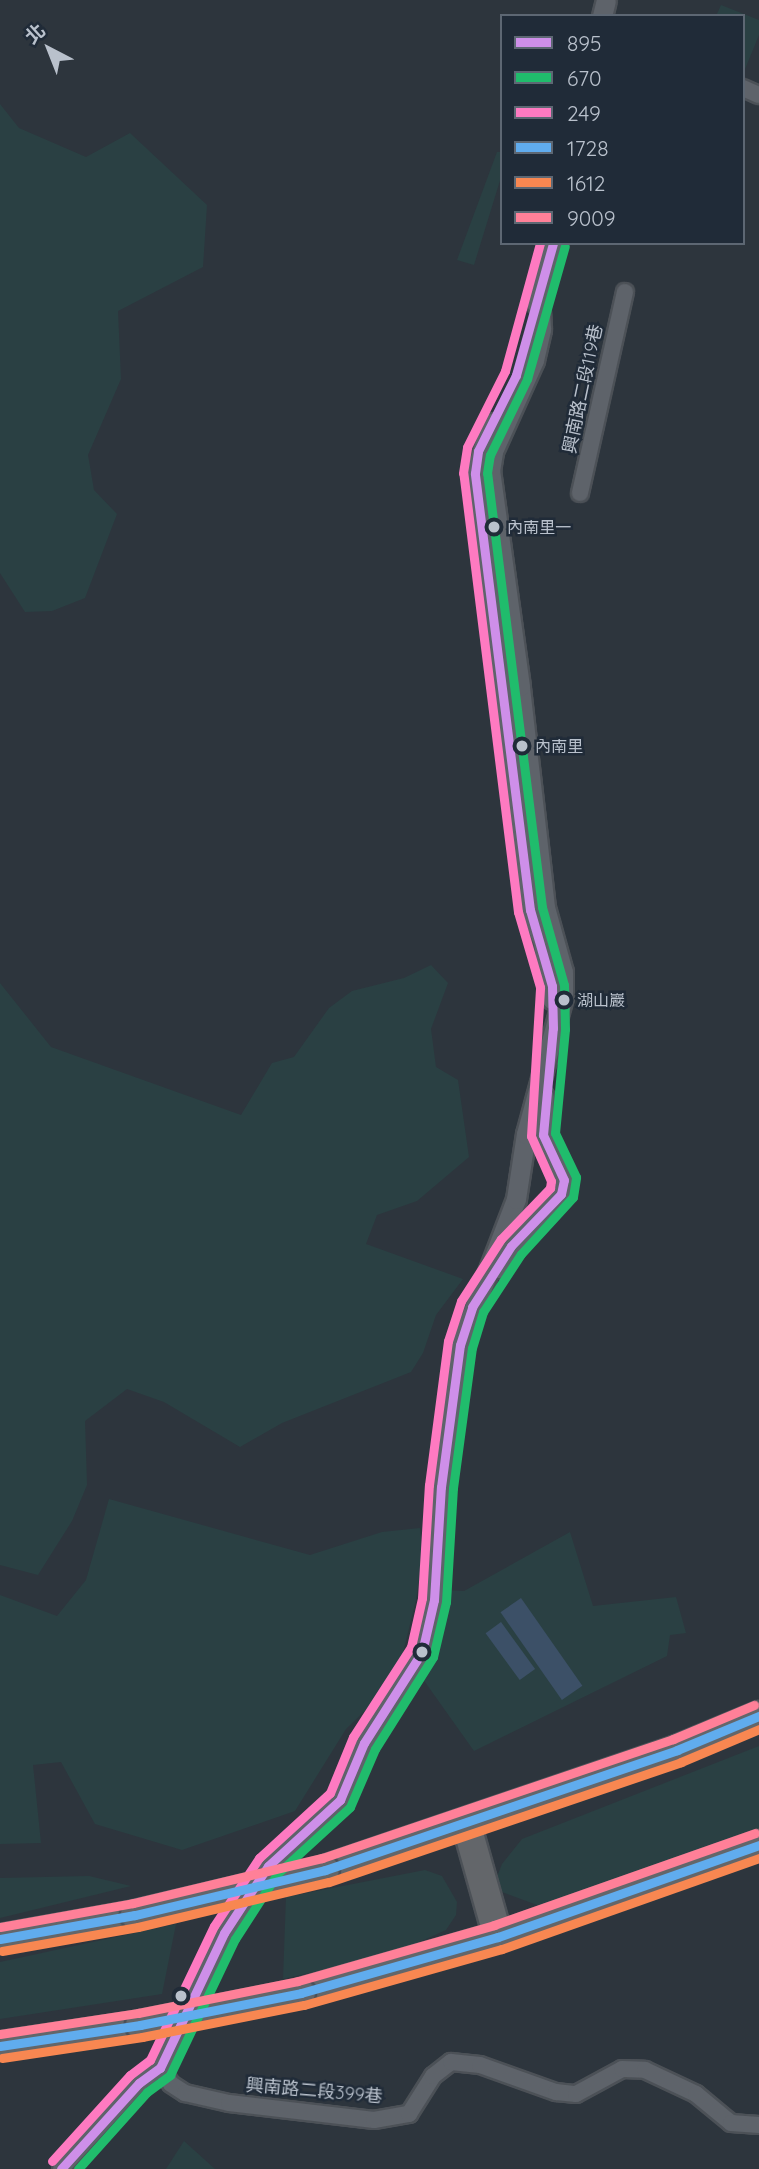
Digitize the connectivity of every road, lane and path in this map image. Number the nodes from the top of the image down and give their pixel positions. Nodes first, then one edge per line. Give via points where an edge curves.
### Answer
1 (552, 245) edge
2 (625, 292) dead end
3 (580, 493) dead end
4 (547, 1055) junction
5 (472, 1307) junction
6 (759, 1716) edge
7 (466, 1823) junction
8 (759, 1845) edge
9 (498, 1937) junction
10 (0, 1939) edge
11 (0, 2046) edge
12 (160, 2068) junction
13 (759, 2125) edge
14 (61, 2169) edge

1 - 4 street via 516,375 478,451 475,473 530,910 552,986 553,1028
2 - 3 street, 興南路二段119巷
4 - 5 street via 526,1134 516,1199
4 - 5 street via 543,1135 564,1180 561,1194 511,1246
5 - 12 street via 460,1345 441,1487 434,1600 422,1652 369,1734 340,1800 268,1866 224,1933
6 - 7 highway via 677,1750
7 - 9 highway
7 - 10 highway, bridge via 325,1870 135,1915
8 - 9 highway
9 - 11 highway, bridge via 301,1993 141,2025
12 - 13 street, 興南路二段399巷 via 171,2084 185,2093 229,2103 374,2120 410,2114 433,2076 451,2062 480,2065 556,2092 576,2094 622,2070 645,2070 696,2094 731,2123
12 - 14 street via 139,2082

